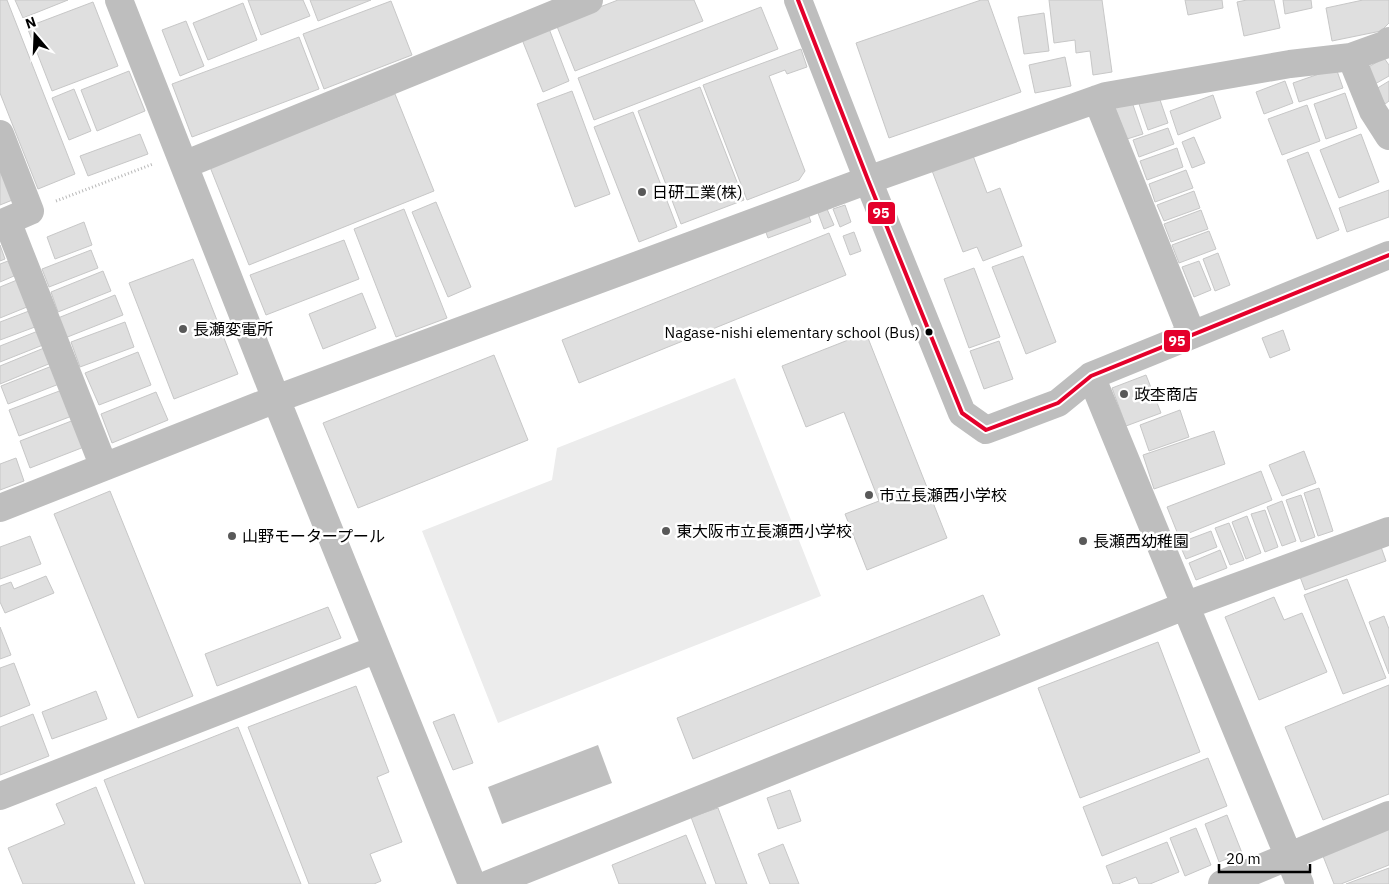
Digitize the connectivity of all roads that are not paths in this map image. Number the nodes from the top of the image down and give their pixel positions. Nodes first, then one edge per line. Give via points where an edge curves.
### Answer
1 (119, 0) edge
2 (589, 0) edge
3 (798, 0) edge
4 (1389, 42) edge
5 (1351, 57) junction
6 (1097, 99) junction
7 (0, 134) edge
8 (1389, 136) edge
9 (182, 159) junction
10 (868, 180) junction
11 (12, 219) edge
12 (1389, 255) edge
13 (1192, 335) junction
14 (1091, 376) junction
15 (276, 399) junction
16 (104, 467) junction
17 (0, 508) edge
18 (1389, 531) edge
19 (1187, 606) junction
20 (377, 649) junction
21 (0, 796) edge
22 (1389, 816) edge
23 (1289, 856) junction
24 (472, 884) edge
25 (490, 884) edge
26 (1222, 884) edge
27 (1300, 884) edge

1 - 9 street
2 - 9 street
3 - 10 street
4 - 5 street
5 - 6 street via 1290,64
5 - 8 street via 1373,112
6 - 10 street
6 - 13 street
7 - 11 street
9 - 15 street
10 - 14 street via 962,413 986,430 1058,403
10 - 15 street
11 - 16 street
12 - 13 street
13 - 14 street
14 - 19 street
15 - 16 street
15 - 20 street
16 - 17 street
18 - 19 street
19 - 23 street
19 - 25 street
20 - 21 street
20 - 24 street
22 - 23 street
23 - 26 street
23 - 27 street

